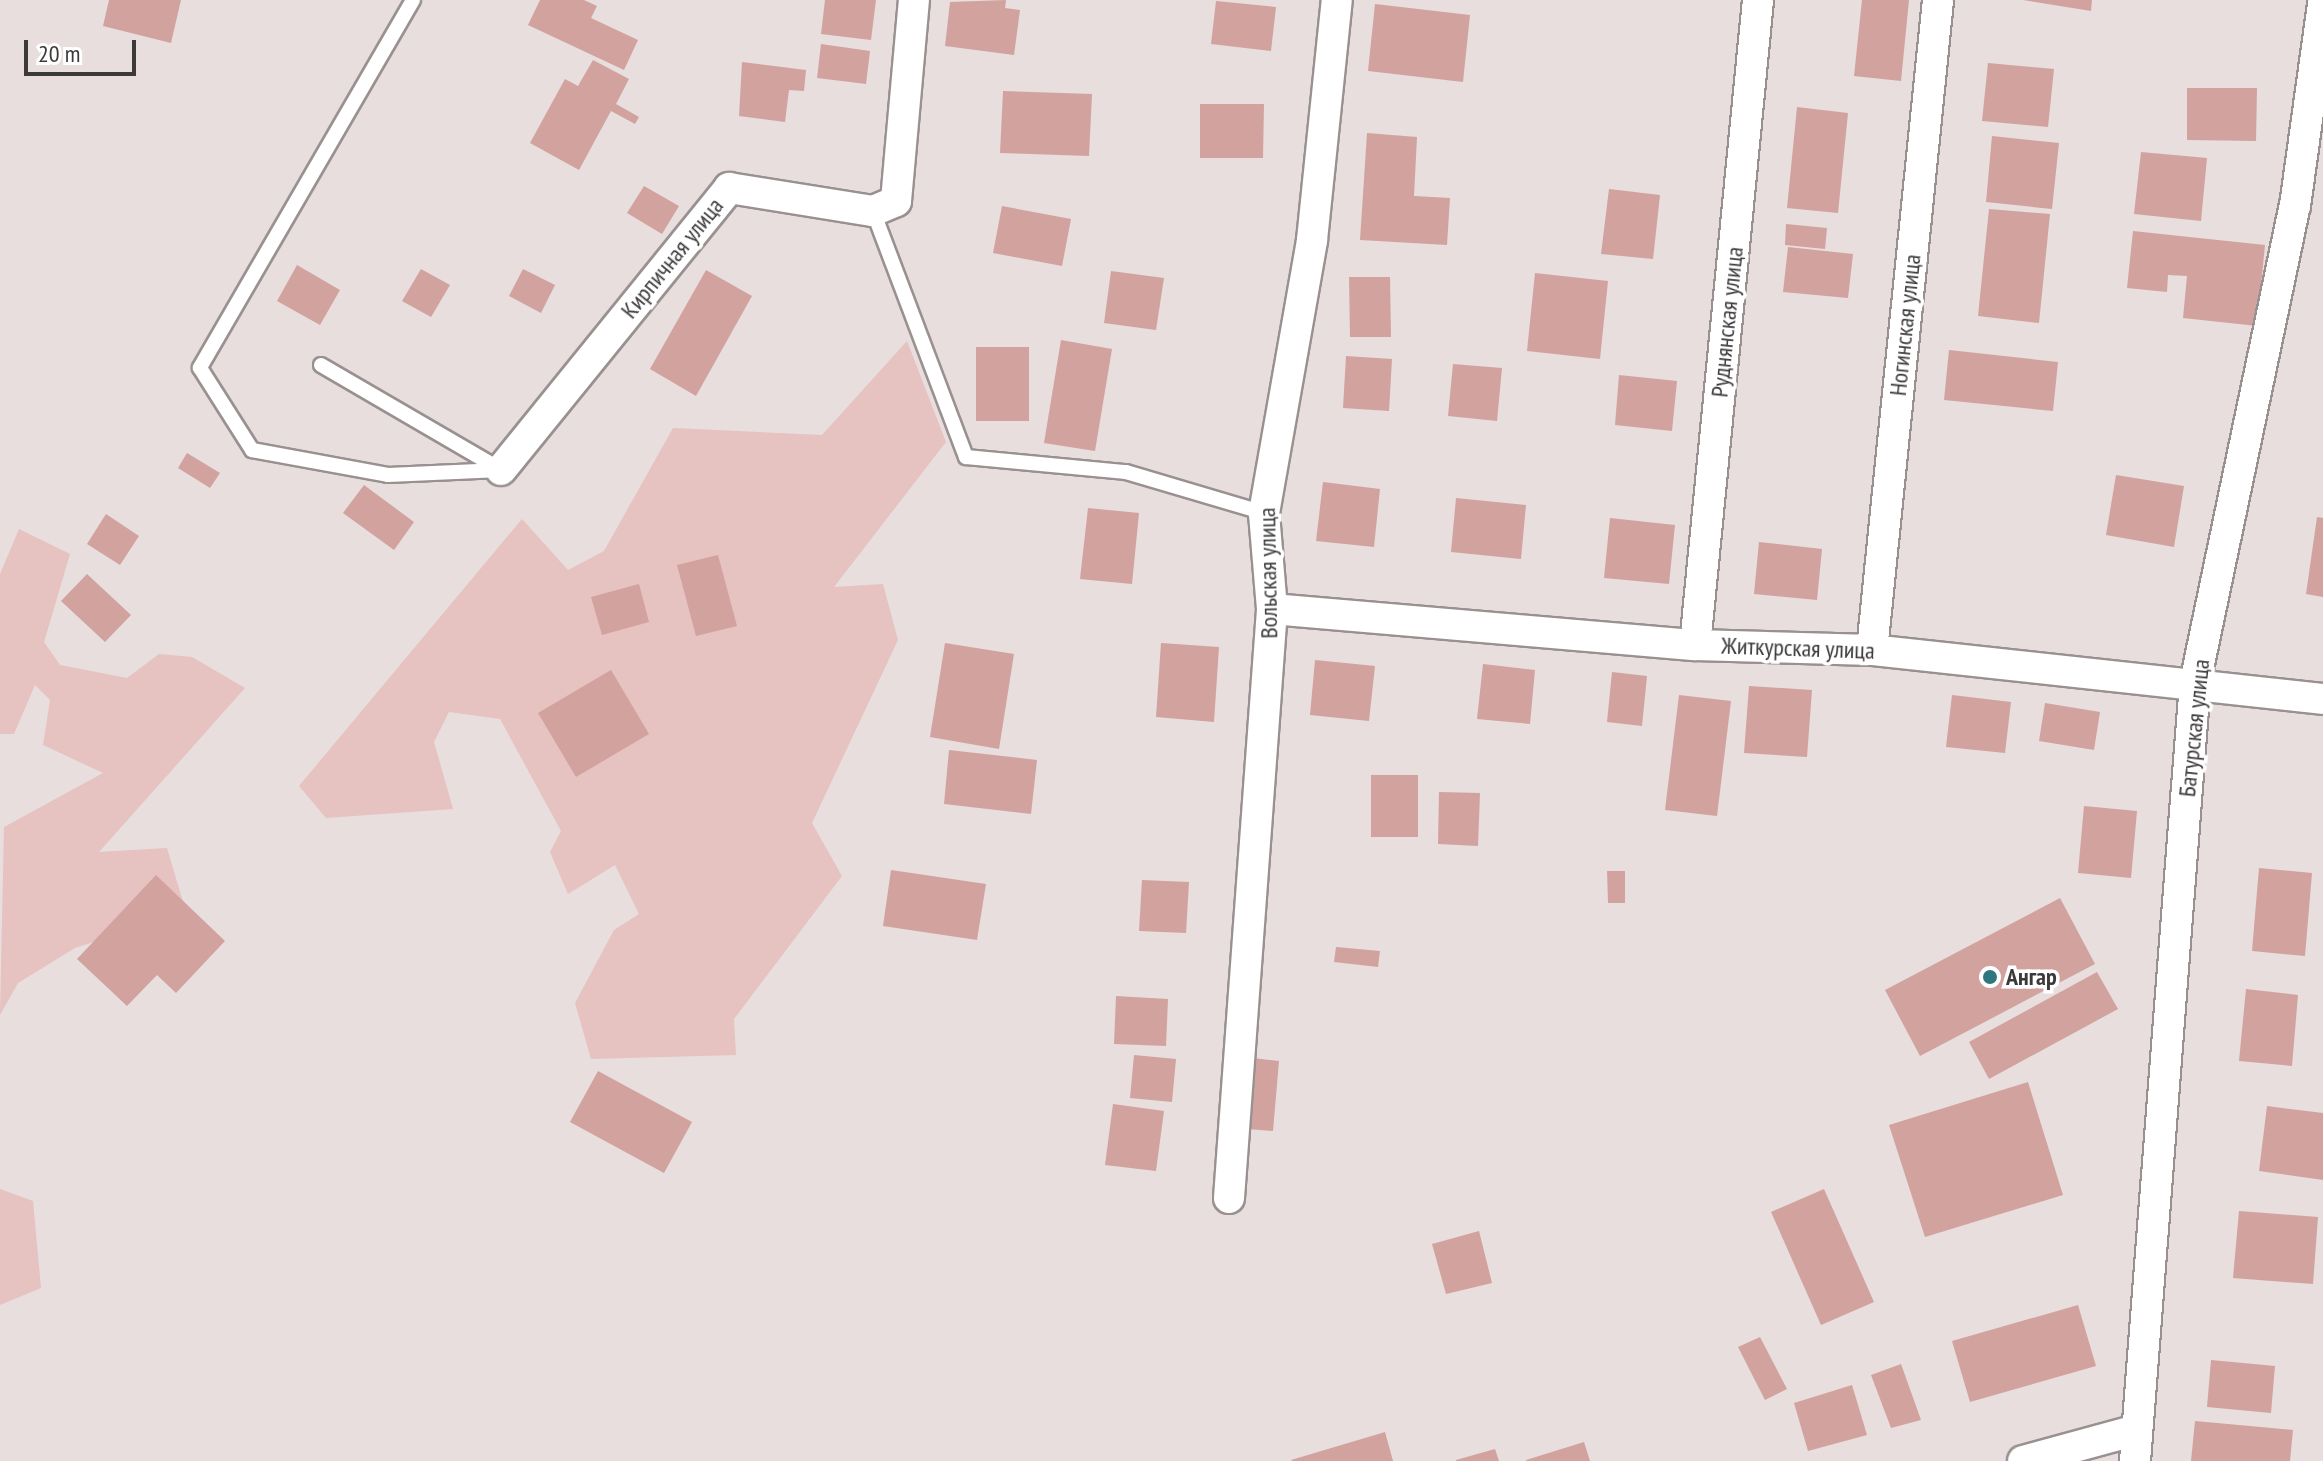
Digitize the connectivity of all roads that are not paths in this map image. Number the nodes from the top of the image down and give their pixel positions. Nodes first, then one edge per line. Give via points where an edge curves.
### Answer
1 (413, 0) edge
2 (914, 0) edge
3 (1337, 0) edge
4 (1758, 0) edge
5 (1938, 0) edge
6 (2323, 4) edge
7 (873, 211) junction
8 (321, 365) dead end
9 (501, 470) junction
10 (1264, 513) junction
11 (1272, 609) junction
12 (1695, 645) junction
13 (1872, 650) junction
14 (2195, 683) junction
15 (2323, 699) edge
16 (1229, 1198) dead end
17 (2136, 1430) junction
18 (2023, 1461) edge
19 (2135, 1461) edge

1 - 9 lane via 200,368 252,450 388,475
2 - 7 street via 896,201
3 - 10 street, Вольская улица via 1312,240
4 - 12 street, Руднянская улица
5 - 13 street, Ногинская улица
6 - 14 street, Батурская улица via 2295,206
7 - 9 street, Кирпичная улица via 729,188
7 - 10 lane via 966,457 1126,472
8 - 9 lane
10 - 11 street, Вольская улица
11 - 12 street, Житкурская улица
11 - 16 street, Вольская улица
12 - 13 street, Житкурская улица
13 - 14 street, Житкурская улица
14 - 15 street, Житкурская улица
14 - 17 street, Батурская улица
17 - 18 street
17 - 19 street, Батурская улица

